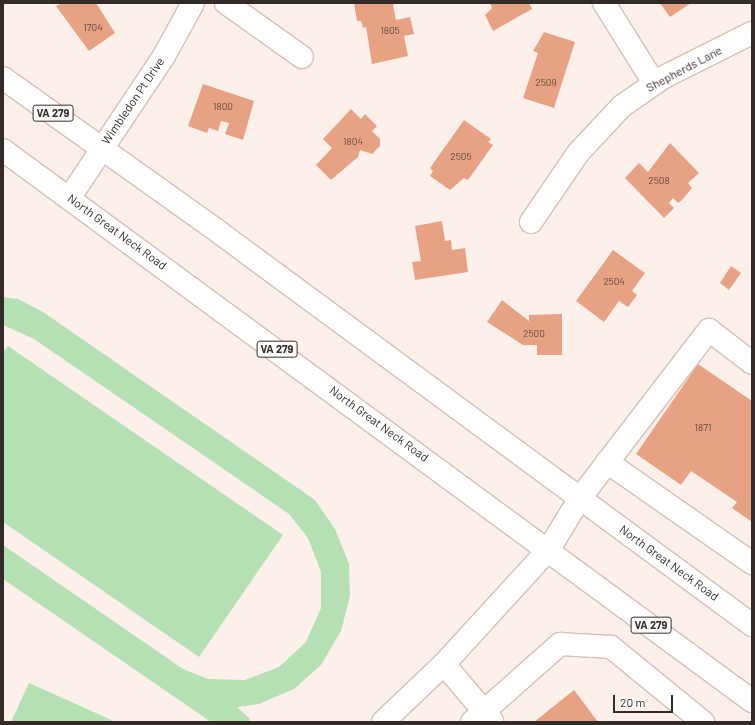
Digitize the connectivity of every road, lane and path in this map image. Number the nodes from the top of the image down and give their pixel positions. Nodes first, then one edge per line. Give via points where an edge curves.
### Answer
1 (193, 3) edge
2 (226, 3) edge
3 (604, 3) edge
4 (752, 33) edge
5 (302, 57) dead end
6 (3, 78) edge
7 (654, 84) junction
8 (102, 148) junction
9 (3, 150) edge
10 (70, 197) junction
11 (531, 222) dead end
12 (752, 363) edge
13 (608, 462) junction
14 (580, 498) junction
15 (549, 549) junction
16 (752, 563) edge
17 (752, 625) edge
18 (444, 664) junction
19 (752, 701) edge
20 (483, 718) edge
21 (383, 722) edge
22 (703, 722) edge

1 - 8 main road, Wimbledon Pt Drive via 164,56
2 - 5 main road
3 - 7 main road
4 - 7 main road, Shepherds Lane
6 - 8 main road, North Great Neck Road / VA 279
7 - 11 main road, Shepherds Lane via 622,106 592,136
8 - 10 main road, Wimbledon Pt Drive
8 - 14 main road, North Great Neck Road / VA 279
9 - 10 main road, North Great Neck Road / VA 279
10 - 15 main road, North Great Neck Road / VA 279
12 - 13 main road via 709,330
13 - 14 main road
13 - 16 main road
14 - 15 main road
14 - 17 main road, North Great Neck Road / VA 279
15 - 18 main road
15 - 19 main road, North Great Neck Road / VA 279
18 - 20 main road
18 - 21 main road
20 - 22 main road via 560,644 611,647

